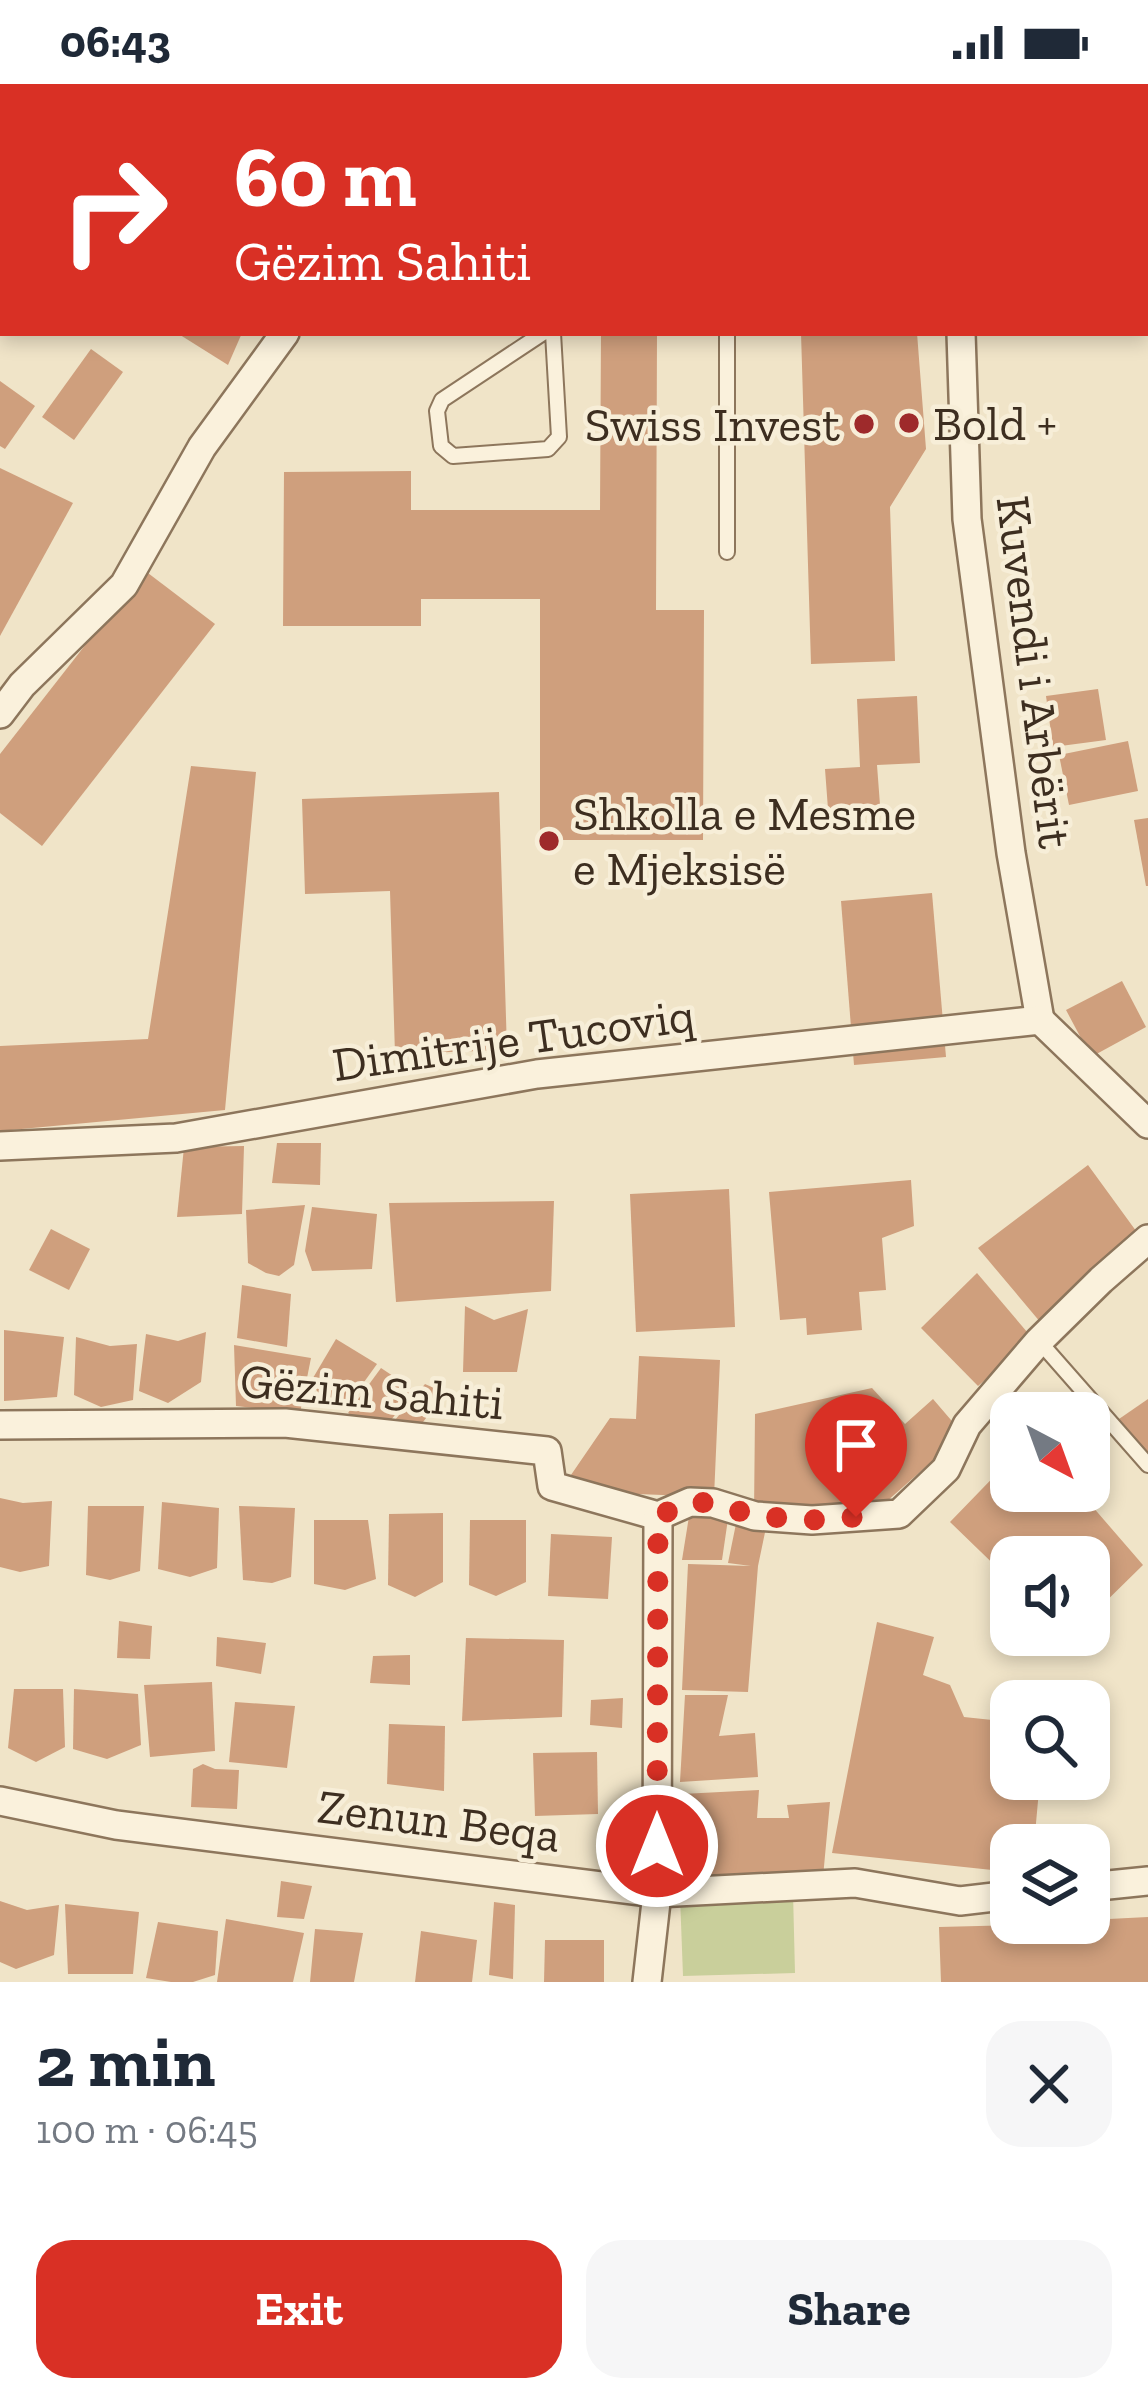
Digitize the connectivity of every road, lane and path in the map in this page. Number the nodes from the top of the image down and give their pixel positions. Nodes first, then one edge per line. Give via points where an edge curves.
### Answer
1 (283, 336) edge
2 (538, 336) edge
3 (553, 336) edge
4 (727, 336) edge
5 (961, 336) edge
6 (727, 552) dead end
7 (0, 714) edge
8 (1040, 1020) junction
9 (1148, 1124) edge
10 (0, 1147) edge
11 (1148, 1239) edge
12 (1039, 1341) junction
13 (0, 1425) edge
14 (1148, 1465) edge
15 (658, 1516) junction
16 (0, 1802) edge
17 (1148, 1881) edge
18 (1110, 1885) edge
19 (657, 1893) junction
20 (990, 1897) edge
21 (647, 1982) edge

1 - 7 street via 202,447 124,585
2 - 3 lane via 442,400 441,446 453,456 548,449 559,437
4 - 6 lane
5 - 8 street, Kuvendi i Arbërit via 967,519
8 - 9 street
8 - 10 street, Dimitrije Tucoviq via 537,1074 176,1138
11 - 12 street, Gëzim Sahiti
12 - 14 lane
12 - 15 street, Gëzim Sahiti via 967,1425 946,1469 899,1514 812,1520 690,1502
13 - 15 street, Gëzim Sahiti via 285,1423 547,1451 552,1486
15 - 19 street
16 - 19 street, Zenun Beqa via 116,1825
17 - 18 street
19 - 20 street, Zenun Beqa via 855,1883 960,1901
19 - 21 street

